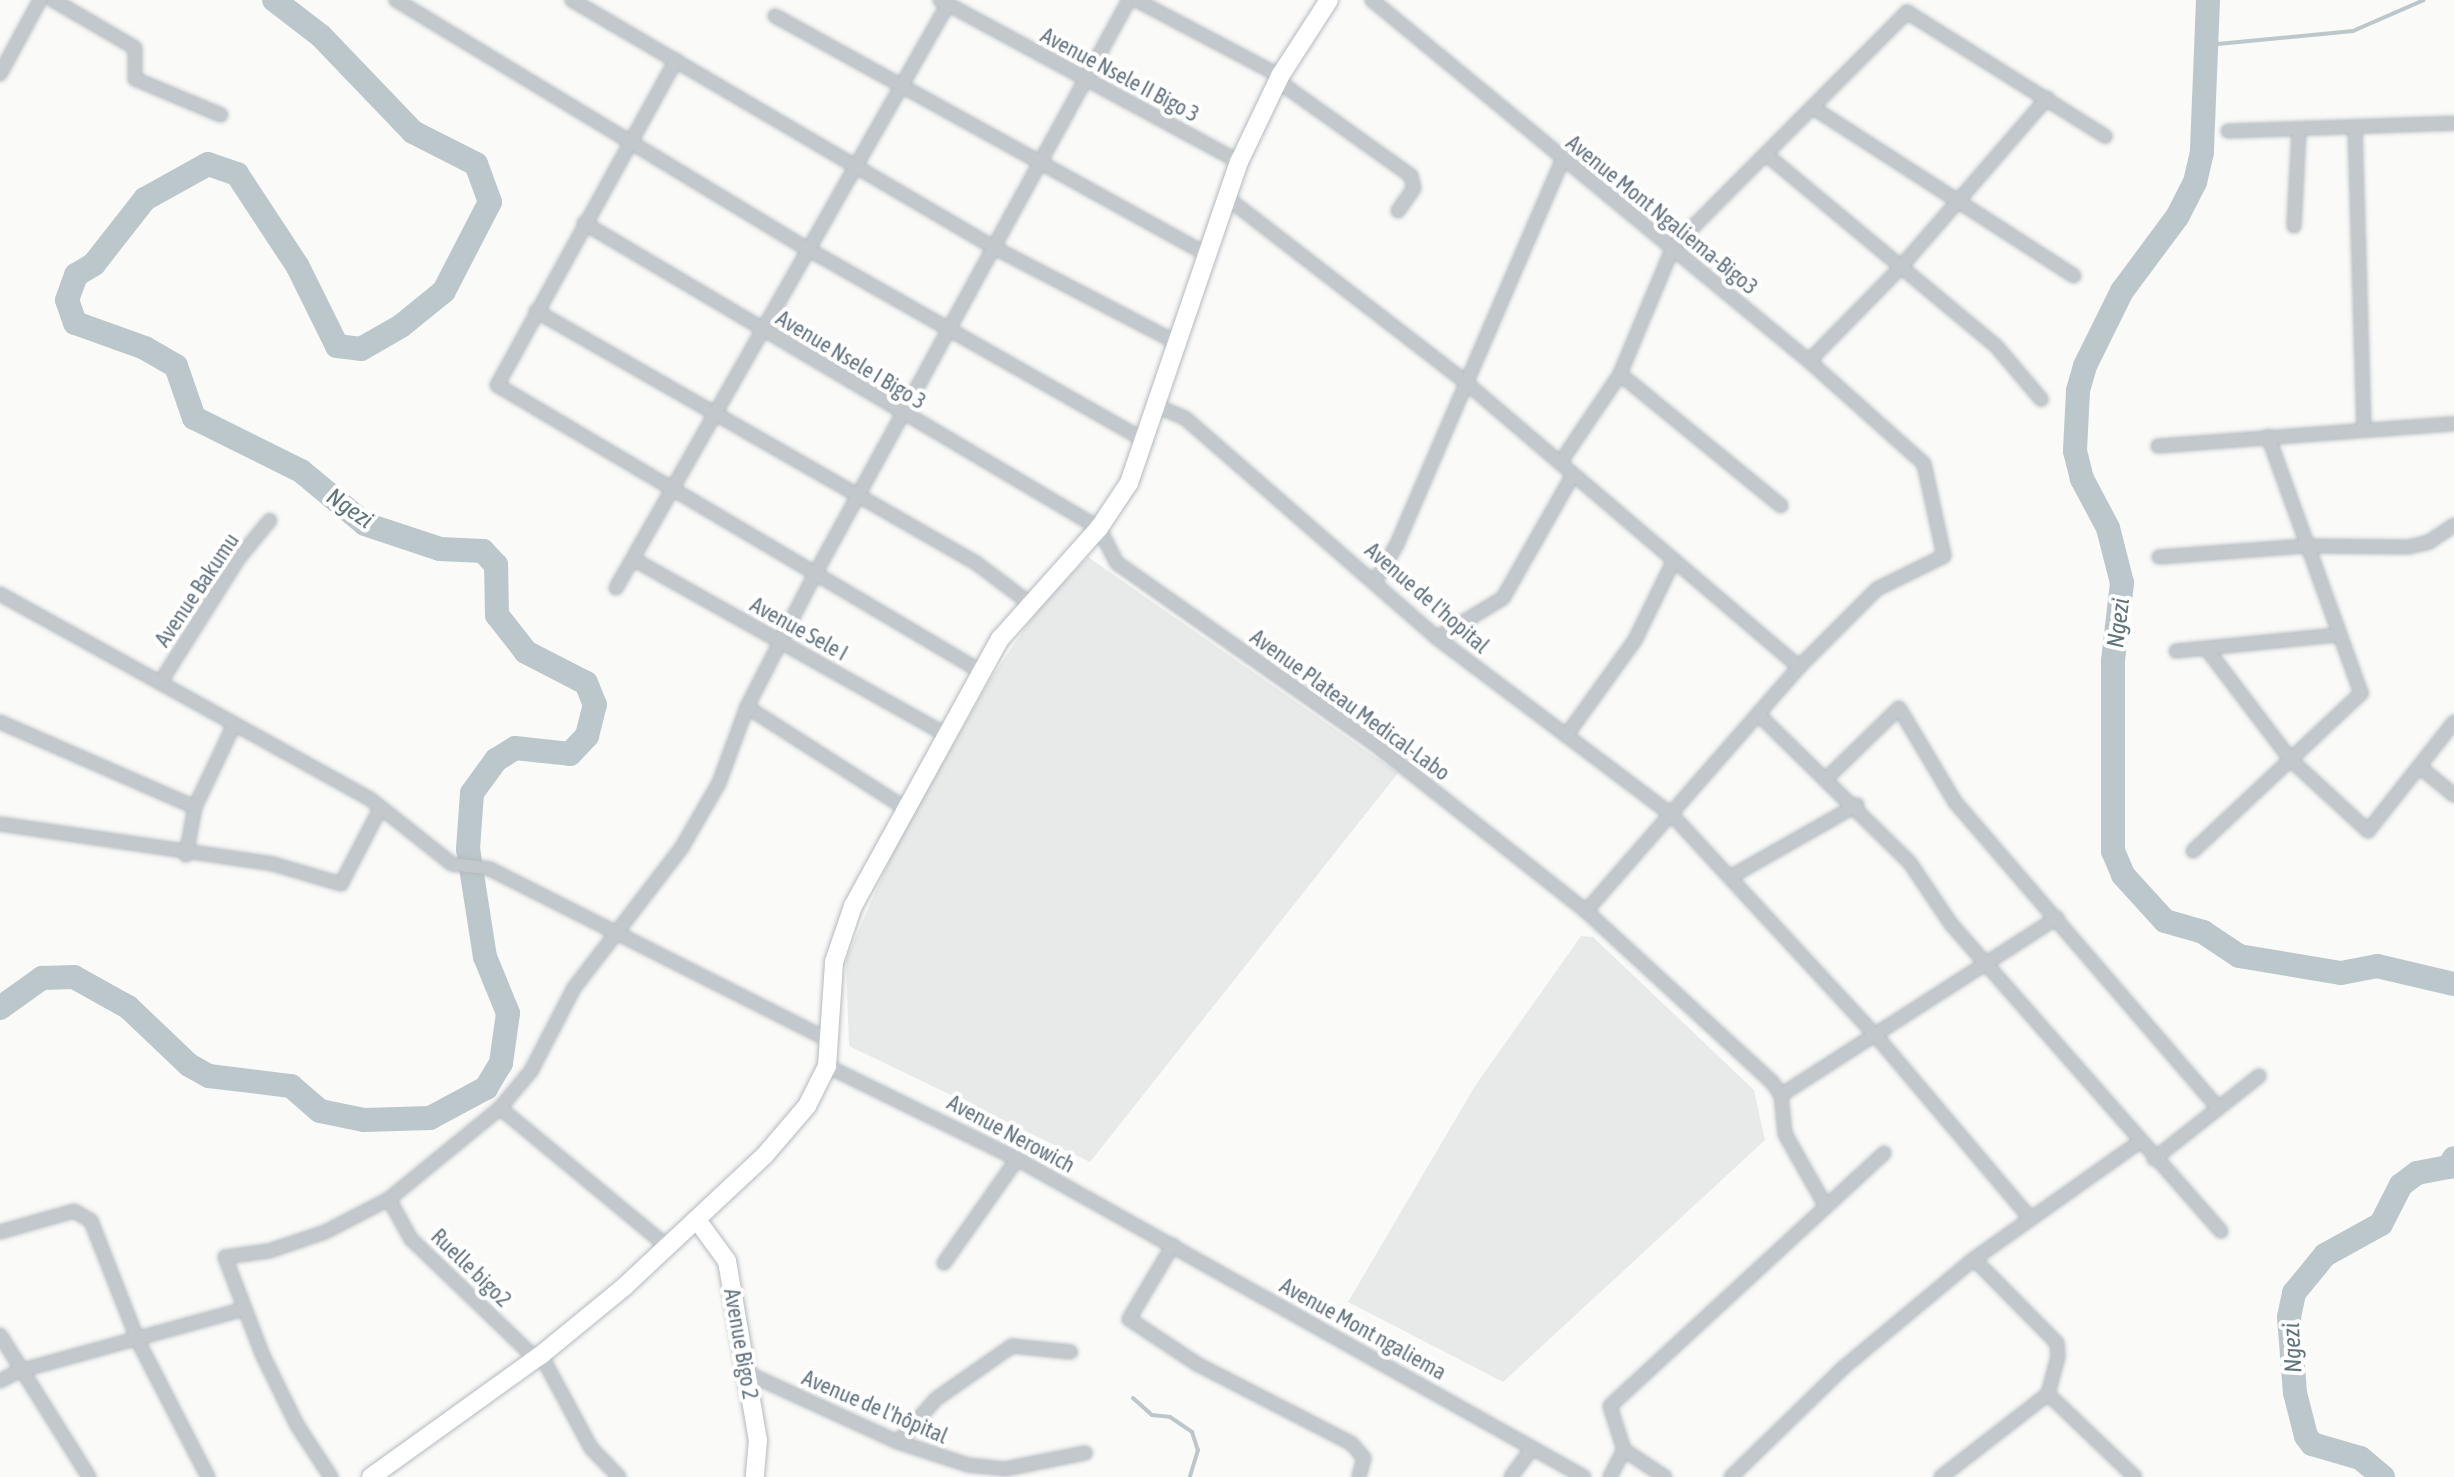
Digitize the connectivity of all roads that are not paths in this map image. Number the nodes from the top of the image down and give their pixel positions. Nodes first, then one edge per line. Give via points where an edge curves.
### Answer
1 (40, 0) edge
2 (53, 0) edge
3 (396, 0) edge
4 (572, 0) edge
5 (1129, 0) edge
6 (1136, 0) edge
7 (1329, 0) edge
8 (1372, 0) edge
9 (944, 2) edge
10 (775, 16) dead end
11 (676, 60) junction
12 (0, 74) edge
13 (1279, 78) junction
14 (1084, 79) junction
15 (899, 85) junction
16 (2047, 98) junction
17 (1815, 109) junction
18 (221, 115) dead end
19 (2454, 123) edge
20 (2355, 127) junction
21 (2299, 129) junction
22 (2228, 131) dead end
23 (2105, 136) dead end
24 (631, 142) junction
25 (1768, 156) junction
26 (1562, 160) junction
27 (1038, 161) junction
28 (1239, 162) junction
29 (853, 165) junction
30 (1226, 197) junction
31 (1958, 202) junction
32 (1398, 211) dead end
33 (584, 223) junction
34 (2294, 226) dead end
35 (991, 246) junction
36 (1673, 247) junction
37 (806, 248) junction
38 (1207, 254) junction
39 (1900, 268) junction
40 (2074, 276) dead end
41 (536, 311) junction
42 (947, 329) junction
43 (761, 330) junction
44 (1179, 344) junction
45 (1809, 361) junction
46 (1620, 374) junction
47 (1463, 380) junction
48 (2041, 399) dead end
49 (1159, 407) junction
50 (901, 413) junction
51 (714, 415) junction
52 (2454, 424) edge
53 (2364, 427) junction
54 (2268, 436) junction
55 (1147, 442) junction
56 (2158, 446) dead end
57 (1560, 463) junction
58 (1573, 475) junction
59 (672, 492) junction
60 (858, 497) junction
61 (1781, 506) dead end
62 (270, 520) dead end
63 (2454, 525) edge
64 (1099, 528) junction
65 (2306, 546) junction
66 (2159, 557) dead end
67 (633, 559) junction
68 (1674, 560) junction
69 (814, 576) junction
70 (1376, 580) junction
71 (616, 588) dead end
72 (0, 594) edge
73 (1028, 602) junction
74 (2337, 635) junction
75 (1437, 638) junction
76 (780, 642) junction
77 (2206, 648) junction
78 (2176, 651) dead end
79 (1799, 667) junction
80 (980, 671) junction
81 (160, 683) junction
82 (747, 707) junction
83 (1759, 715) junction
84 (0, 722) edge
85 (2454, 722) edge
86 (234, 725) junction
87 (945, 734) junction
88 (1566, 736) junction
89 (2291, 760) junction
90 (2421, 768) junction
91 (1827, 778) junction
92 (2454, 795) edge
93 (1857, 805) junction
94 (195, 807) junction
95 (905, 808) junction
96 (380, 809) junction
97 (1673, 816) junction
98 (0, 824) edge
99 (2193, 851) dead end
100 (186, 855) junction
101 (1732, 876) junction
102 (1586, 911) junction
103 (2057, 918) junction
104 (620, 932) junction
105 (1988, 965) junction
106 (1877, 1037) junction
107 (827, 1039) junction
108 (827, 1066) junction
109 (2259, 1076) dead end
110 (1781, 1095) junction
111 (2216, 1105) junction
112 (500, 1108) junction
113 (2139, 1142) junction
114 (1884, 1153) dead end
115 (1017, 1159) junction
116 (2154, 1159) junction
117 (389, 1199) junction
118 (1825, 1205) junction
119 (2029, 1217) junction
120 (697, 1220) junction
121 (2221, 1231) dead end
122 (0, 1232) edge
123 (1173, 1245) junction
124 (668, 1247) junction
125 (1974, 1259) junction
126 (944, 1263) dead end
127 (241, 1310) junction
128 (0, 1335) edge
129 (138, 1341) junction
130 (1071, 1352) dead end
131 (538, 1356) junction
132 (19, 1371) junction
133 (747, 1373) junction
134 (0, 1381) edge
135 (2048, 1394) junction
136 (898, 1442) junction
137 (1532, 1448) junction
138 (1624, 1450) junction
139 (1085, 1453) dead end
140 (969, 1471) edge
141 (89, 1477) edge
142 (208, 1477) edge
143 (331, 1477) edge
144 (371, 1477) edge
145 (619, 1477) edge
146 (755, 1477) edge
147 (1359, 1477) edge
148 (1511, 1477) edge
149 (1584, 1477) edge
150 (1610, 1477) edge
151 (1665, 1477) edge
152 (1731, 1477) edge
153 (1941, 1477) edge
154 (2135, 1477) edge

1 - 12 street
2 - 18 street via 135,48 135,79
3 - 24 street
4 - 11 street
5 - 14 street
6 - 13 street
7 - 13 street
8 - 26 street, Avenue Mont Ngaliema-Bigo3
9 - 14 street, Avenue Nsele II Bigo 3
9 - 15 street
10 - 15 street
11 - 24 street
11 - 29 street
13 - 28 street
13 - 32 street via 1411,176 1414,188
14 - 27 street
14 - 28 street, Avenue Nsele II Bigo 3
15 - 27 street
15 - 29 street
16 - 17 street via 1907,12
16 - 23 street
16 - 31 street
17 - 25 street
17 - 31 street
19 - 20 street
20 - 21 street
20 - 53 street
21 - 22 street
21 - 34 street
24 - 33 street
24 - 37 street
25 - 36 street
25 - 39 street
26 - 36 street, Avenue Mont Ngaliema-Bigo3
26 - 47 street
27 - 35 street
27 - 38 street
28 - 30 street
29 - 35 street
29 - 37 street
30 - 38 street
30 - 47 street
31 - 39 street
31 - 40 street
33 - 41 street
33 - 43 street, Avenue Nsele I Bigo 3
35 - 42 street
35 - 44 street
36 - 45 street, Avenue Mont Ngaliema-Bigo3
36 - 46 street
37 - 42 street
37 - 43 street
38 - 44 street
39 - 45 street
39 - 48 street via 1996,346
41 - 51 street
41 - 59 street via 497,385
42 - 50 street
42 - 55 street
43 - 50 street, Avenue Nsele I Bigo 3
43 - 51 street
44 - 49 street
45 - 79 street, Avenue Mont Ngaliema-Bigo3 via 1924,464 1944,556 1877,589
46 - 57 street
46 - 61 street
47 - 57 street
47 - 70 street via 1397,544
49 - 55 street
49 - 70 street, Avenue de l'hopital via 1185,418
50 - 60 street
50 - 64 street, Avenue Nsele I Bigo 3
51 - 59 street
51 - 60 street
52 - 53 street
53 - 54 street
54 - 56 street
54 - 65 street
55 - 64 street via 1129,483
57 - 58 street
58 - 68 street
58 - 75 street via 1503,598
59 - 67 street
59 - 69 street
60 - 69 street
60 - 73 street via 976,563
62 - 81 street, Avenue Bakumu via 238,559
63 - 65 street via 2429,542 2408,547
64 - 73 street
64 - 102 street, Avenue Plateau Medical-Labo via 1117,563 1372,742
65 - 66 street
65 - 74 street
67 - 71 street
67 - 76 street, Avenue Sele I
68 - 79 street
68 - 88 street via 1635,640
69 - 76 street
69 - 80 street
70 - 75 street, Avenue de l'hopital
72 - 81 street
73 - 80 street
74 - 77 street
74 - 89 street via 2361,693
75 - 88 street, Avenue de l'hopital
76 - 82 street
76 - 87 street, Avenue Sele I
77 - 78 street
77 - 89 street
79 - 83 street
80 - 87 street
81 - 86 street
82 - 95 street
82 - 104 street via 719,783 682,847
83 - 91 street
83 - 97 street
84 - 94 street
85 - 90 street
86 - 94 street
86 - 96 street
87 - 95 street
88 - 97 street, Avenue de l'hopital
89 - 90 street via 2368,831
89 - 99 street
90 - 92 street
91 - 93 street
91 - 103 street via 1899,708 1955,802
93 - 101 street
93 - 105 street via 1910,863 1951,924
94 - 100 street
95 - 107 street via 853,906 834,962
96 - 100 street via 341,884 273,864
96 - 104 street via 461,868 480,868
97 - 101 street, Avenue de l'hopital
97 - 102 street via 1657,827
98 - 100 street
101 - 106 street, Avenue de l'hopital
102 - 110 street, Avenue Plateau Medical-Labo
103 - 105 street
103 - 111 street
104 - 107 street
104 - 112 street via 574,988 531,1071
105 - 106 street
105 - 113 street via 2104,1094
106 - 110 street
106 - 119 street, Avenue de l'hopital
107 - 108 street
108 - 115 street, Avenue Nerowich
108 - 120 street via 807,1106
109 - 111 street
110 - 118 street via 1785,1134
111 - 116 street
112 - 117 street
112 - 124 street
113 - 116 street
113 - 119 street via 2110,1167
114 - 118 street
115 - 123 street, Avenue Nerowich
115 - 126 street
116 - 121 street
117 - 127 street via 325,1232 269,1251 225,1257
117 - 131 street, Ruelle bigo2 via 411,1239
118 - 138 street via 1610,1406
119 - 125 street
120 - 124 street
120 - 133 street, Avenue Bigo 2 via 727,1261
122 - 129 street via 74,1211 91,1221
123 - 137 street, Avenue Mont ngaliema
123 - 147 street via 1129,1319 1197,1364 1351,1443 1364,1458
124 - 131 street
125 - 135 street via 2057,1343
125 - 152 street via 1843,1368
127 - 129 street
127 - 143 street via 297,1425
128 - 132 street
129 - 132 street
129 - 142 street
130 - 136 street via 1012,1346 936,1399
131 - 144 street
131 - 145 street, Ruelle bigo2 via 591,1448
132 - 134 street
132 - 141 street
133 - 136 street, Avenue de l'hôpital
133 - 146 street, Avenue Bigo 2 via 758,1440
135 - 153 street
135 - 154 street
136 - 140 street, Avenue de l'hôpital
137 - 148 street
137 - 149 street, Avenue Mont ngaliema
138 - 150 street
138 - 151 street
139 - 140 street, Avenue de l'hôpital

